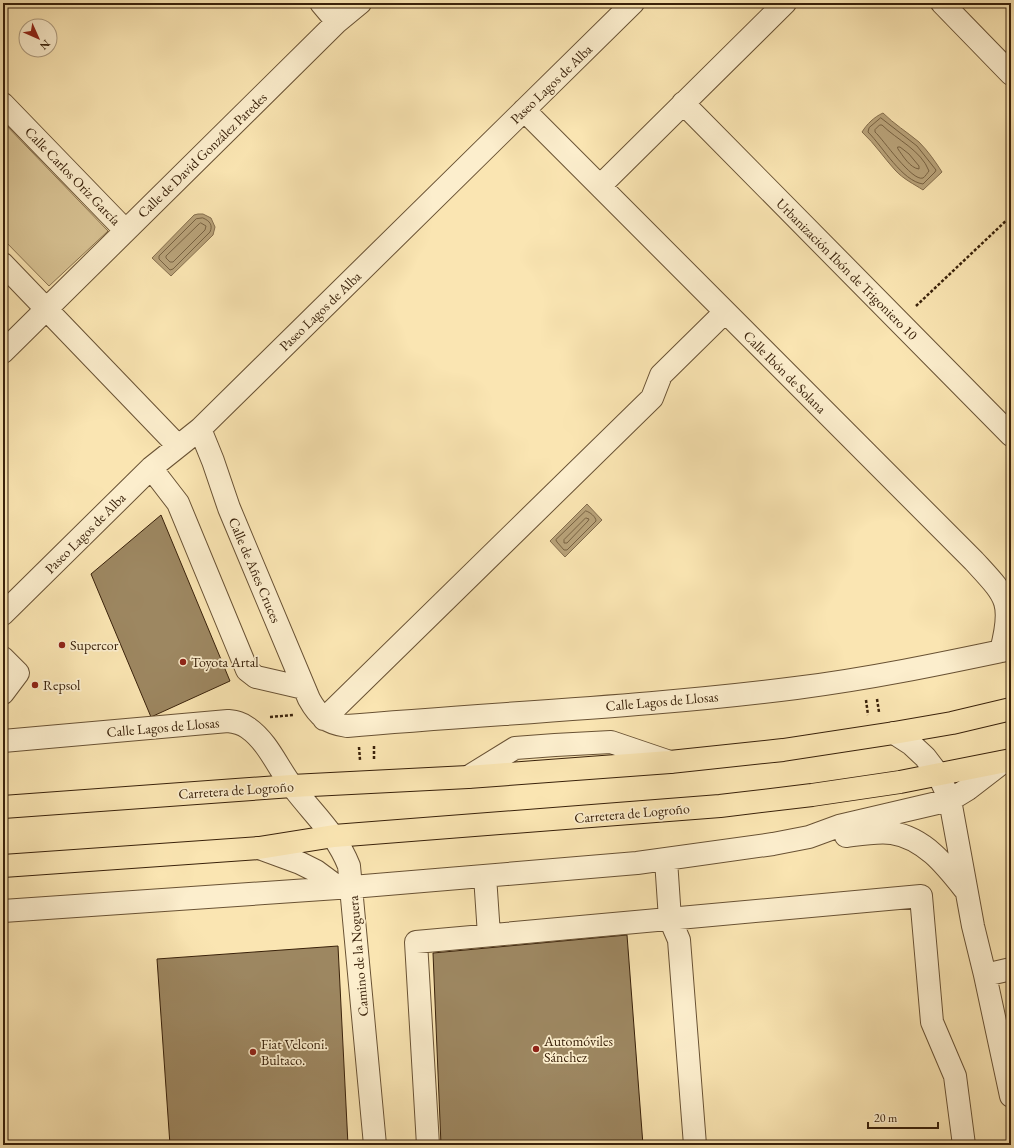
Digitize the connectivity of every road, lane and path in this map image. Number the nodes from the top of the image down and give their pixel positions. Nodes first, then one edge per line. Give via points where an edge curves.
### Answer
1 (321, 3) edge
2 (360, 3) edge
3 (633, 3) edge
4 (785, 3) edge
5 (942, 3) edge
6 (337, 22) junction
7 (1011, 74) edge
8 (683, 103) junction
9 (3, 104) edge
10 (524, 110) junction
11 (600, 186) junction
12 (1011, 216) edge
13 (125, 230) junction
14 (3, 264) edge
15 (47, 308) junction
16 (725, 312) junction
17 (899, 322) junction
18 (3, 352) edge
19 (200, 429) junction
20 (1011, 435) edge
21 (178, 446) junction
22 (151, 468) junction
23 (3, 614) edge
24 (1006, 650) edge
25 (3, 658) edge
26 (304, 688) junction
27 (3, 693) edge
28 (1011, 709) edge
29 (319, 714) junction
30 (894, 733) junction
31 (3, 741) edge
32 (1007, 761) edge
33 (938, 774) junction
34 (292, 786) junction
35 (950, 800) junction
36 (3, 807) edge
37 (334, 836) junction
38 (809, 837) junction
39 (259, 848) junction
40 (666, 860) junction
41 (3, 866) edge
42 (485, 876) junction
43 (345, 887) junction
44 (967, 892) junction
45 (3, 911) edge
46 (670, 919) junction
47 (489, 935) junction
48 (1011, 970) edge
49 (985, 975) junction
50 (1011, 1096) edge
51 (375, 1145) edge
52 (428, 1145) edge
53 (695, 1145) edge
54 (964, 1145) edge

1 - 6 street
2 - 6 street, Calle de David González Paredes
3 - 10 street, Paseo Lagos de Alba
4 - 8 street
5 - 7 street
6 - 13 street, Calle de David González Paredes
8 - 11 street
8 - 17 street, Urbanización Ibón de Trigoniero 10
9 - 13 street, Calle Carlos Oriz García
10 - 11 street, Calle Ibón de Solana
10 - 19 street, Paseo Lagos de Alba
11 - 16 street, Calle Ibón de Solana
12 - 17 path
13 - 15 street, Calle de David González Paredes
14 - 15 street
15 - 18 street, Calle de David González Paredes
15 - 21 street
16 - 24 street, Calle Ibón de Solana via 1003,593 1010,614
16 - 29 street via 661,375 652,398
17 - 20 street, Urbanización Ibón de Trigoniero 10
19 - 21 street, Paseo Lagos de Alba
19 - 26 street, Calle de Añes Cruces via 229,508
21 - 22 street, Paseo Lagos de Alba
22 - 23 street, Paseo Lagos de Alba
22 - 26 street via 178,503 247,670 256,677
24 - 29 street, Calle Lagos de Llosas via 867,678 688,700 347,726 336,724
25 - 27 street via 18,673
26 - 29 street, Calle de Añes Cruces
28 - 30 highway, Carretera de Logroño
30 - 33 street via 925,757
30 - 34 highway, Carretera de Logroño via 783,750 670,762 468,777
31 - 34 street, Calle Lagos de Llosas via 228,721 249,728
32 - 33 highway, Carretera de Logroño
32 - 35 street, Carretera de Logroño
33 - 35 street
33 - 37 highway, Carretera de Logroño via 845,791 720,806
34 - 36 highway, Carretera de Logroño
34 - 37 street, Camino de la Noguera
35 - 38 street, Carretera de Logroño via 839,826
35 - 44 street
37 - 39 highway, Carretera de Logroño
37 - 43 street, Camino de la Noguera via 349,866
38 - 40 street, Carretera de Logroño
38 - 44 street via 881,833 907,837 935,856
39 - 41 highway, Carretera de Logroño
39 - 43 street, Carretera de Logroño via 300,863
40 - 42 street, Carretera de Logroño
40 - 46 street
42 - 43 street, Carretera de Logroño
42 - 47 street
43 - 45 street, Carretera de Logroño
43 - 51 street, Camino de la Noguera
44 - 49 street
46 - 47 street
46 - 53 street via 680,940
46 - 54 street via 921,896 932,1022 955,1076
47 - 52 street via 416,942
48 - 49 street
49 - 50 street

